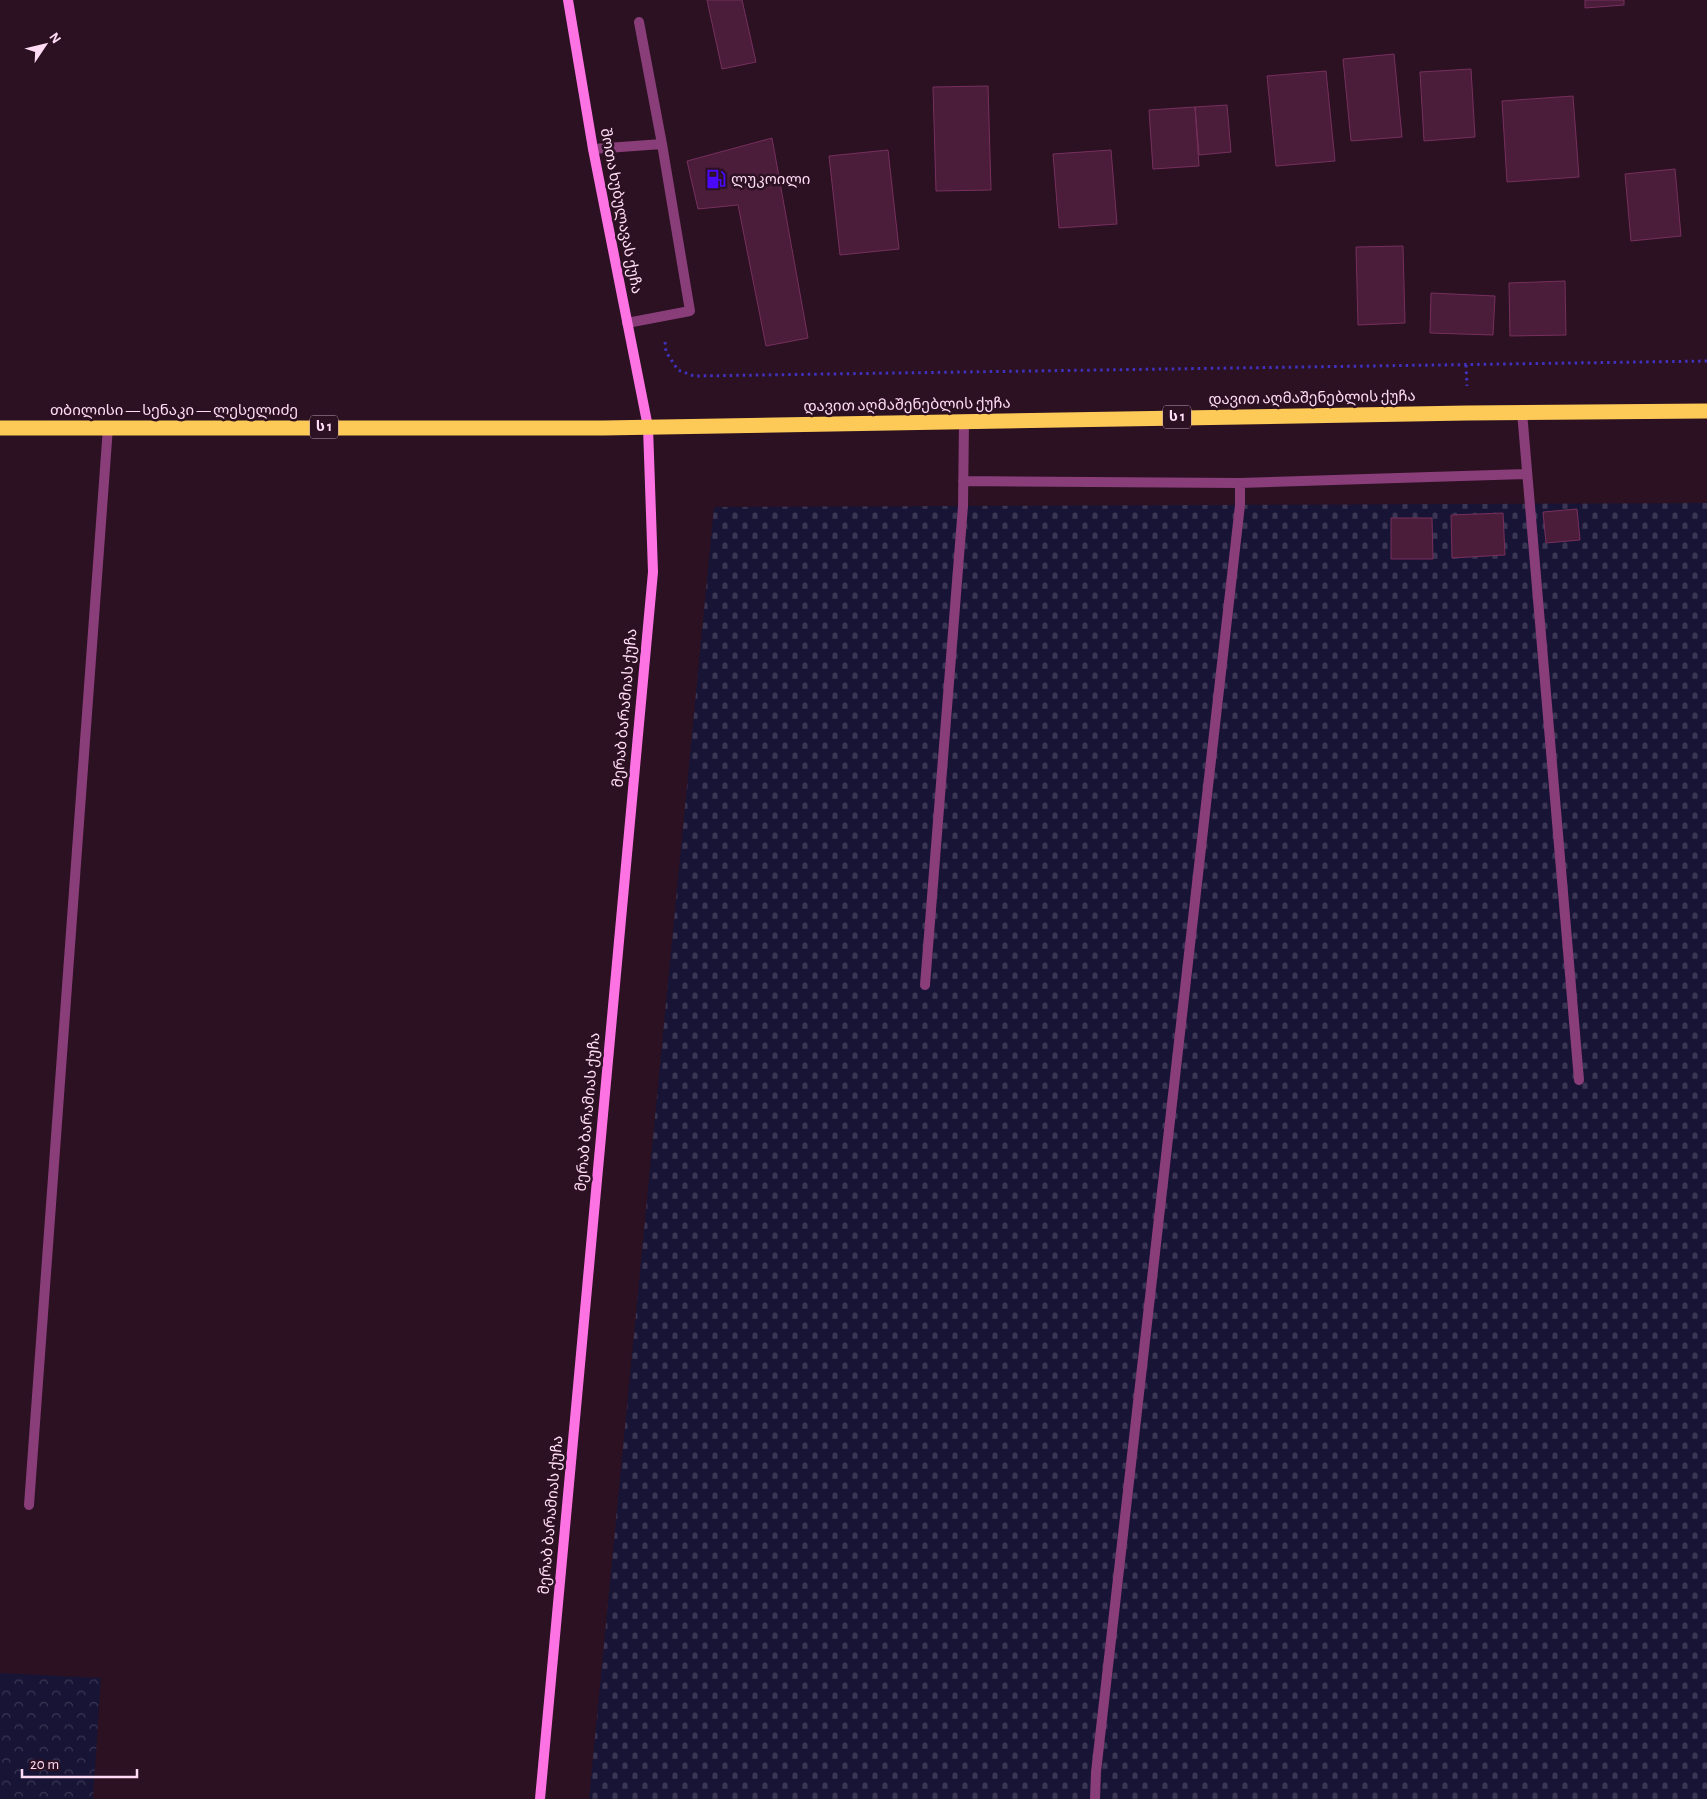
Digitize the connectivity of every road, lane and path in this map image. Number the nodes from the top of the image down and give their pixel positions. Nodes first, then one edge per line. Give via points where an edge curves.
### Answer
1 (568, 0) edge
2 (639, 22) dead end
3 (662, 144) junction
4 (593, 149) junction
5 (662, 317) junction
6 (627, 323) junction
7 (1707, 361) edge
8 (1466, 365) junction
9 (1467, 389) dead end
10 (1707, 411) edge
11 (1522, 412) junction
12 (964, 421) junction
13 (108, 427) junction
14 (648, 427) junction
15 (0, 428) edge
16 (1528, 474) junction
17 (963, 481) junction
18 (1240, 483) junction
19 (925, 985) dead end
20 (1579, 1080) dead end
21 (29, 1505) dead end
22 (540, 1799) edge
23 (1095, 1799) edge

1 - 4 main road, შოთა ხუბულავას ქუჩა
2 - 3 street
3 - 4 street
3 - 5 street via 690,312
4 - 6 main road, შოთა ხუბულავას ქუჩა
5 - 6 street
5 - 8 path via 666,352 678,370 694,376
6 - 14 main road, შოთა ხუბულავას ქუჩა
7 - 8 path
8 - 9 path
10 - 11 highway, დავით აღმაშენებლის ქუჩა / ს 1
11 - 12 highway, დავით აღმაშენებლის ქუჩა / ს 1
11 - 16 street
12 - 14 highway, დავით აღმაშენებლის ქუჩა / ს 1
12 - 17 street
13 - 14 highway, თბილისი — სენაკი — ლესელიძე / ს 1
13 - 15 highway, თბილისი — სენაკი — ლესელიძე / ს 1
13 - 21 street
14 - 22 main road, მერაბ ბარამიას ქუჩა via 653,572
16 - 18 street
16 - 20 street
17 - 18 street
17 - 19 street
18 - 23 street

